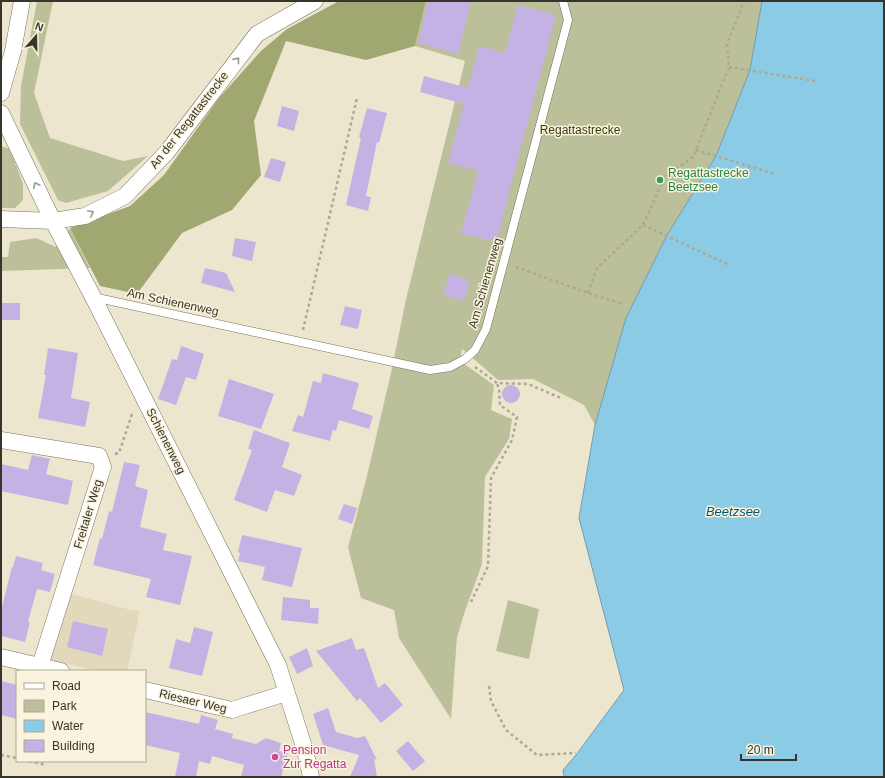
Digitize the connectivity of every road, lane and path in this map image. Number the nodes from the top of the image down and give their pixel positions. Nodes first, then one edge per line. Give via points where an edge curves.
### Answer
1 (22, 1) edge
2 (315, 1) edge
3 (563, 1) edge
4 (744, 1) edge
5 (729, 67) junction
6 (815, 81) dead end
7 (1, 93) edge
8 (357, 98) dead end
9 (1, 113) edge
10 (696, 150) junction
11 (775, 174) dead end
12 (1, 219) edge
13 (53, 221) junction
14 (643, 225) junction
15 (504, 263) junction
16 (730, 265) dead end
17 (588, 293) junction
18 (93, 296) junction
19 (623, 304) dead end
20 (300, 342) junction
21 (465, 359) junction
22 (497, 383) junction
23 (140, 391) junction
24 (561, 398) dead end
25 (1, 440) edge
26 (99, 456) junction
27 (471, 602) dead end
28 (1, 657) edge
29 (40, 666) junction
30 (57, 670) edge
31 (489, 686) dead end
32 (146, 690) edge
33 (286, 693) junction
34 (576, 753) dead end
35 (1, 754) edge
36 (16, 758) edge
37 (33, 762) edge
38 (46, 765) dead end
39 (311, 777) edge

1 - 7 street via 14,51
13 -> 2 street, An der Regattastrecke via 85,216 125,196 167,152 257,34
3 - 15 lane, Am Schienenweg via 568,20
4 - 5 path via 727,44
5 - 6 path
5 - 10 path
8 - 20 path
13 -> 9 street, Schienenweg
10 - 11 path
10 - 14 path via 693,157 664,178
12 - 13 street, An der Regattastrecke
13 - 18 street, Schienenweg
14 - 16 path
14 - 17 path via 597,268
15 - 17 path
15 - 21 lane, Am Schienenweg via 486,329 475,350
17 - 19 path
18 - 20 lane, Am Schienenweg
18 - 23 street, Schienenweg
20 - 21 lane, Am Schienenweg via 430,370 450,367
21 - 22 path
22 - 24 path via 528,384
22 - 27 path via 500,404 517,417 512,440 491,478 488,566
23 - 26 path via 119,453
23 - 33 street, Schienenweg via 278,665
25 - 26 street
26 - 29 street, Freitaler Weg via 103,467
28 - 29 street
29 - 30 street
31 - 34 path via 491,701 506,730 537,755
32 - 33 street, Riesaer Weg via 232,710
33 - 39 street, Schienenweg
35 - 36 path
37 - 38 path

